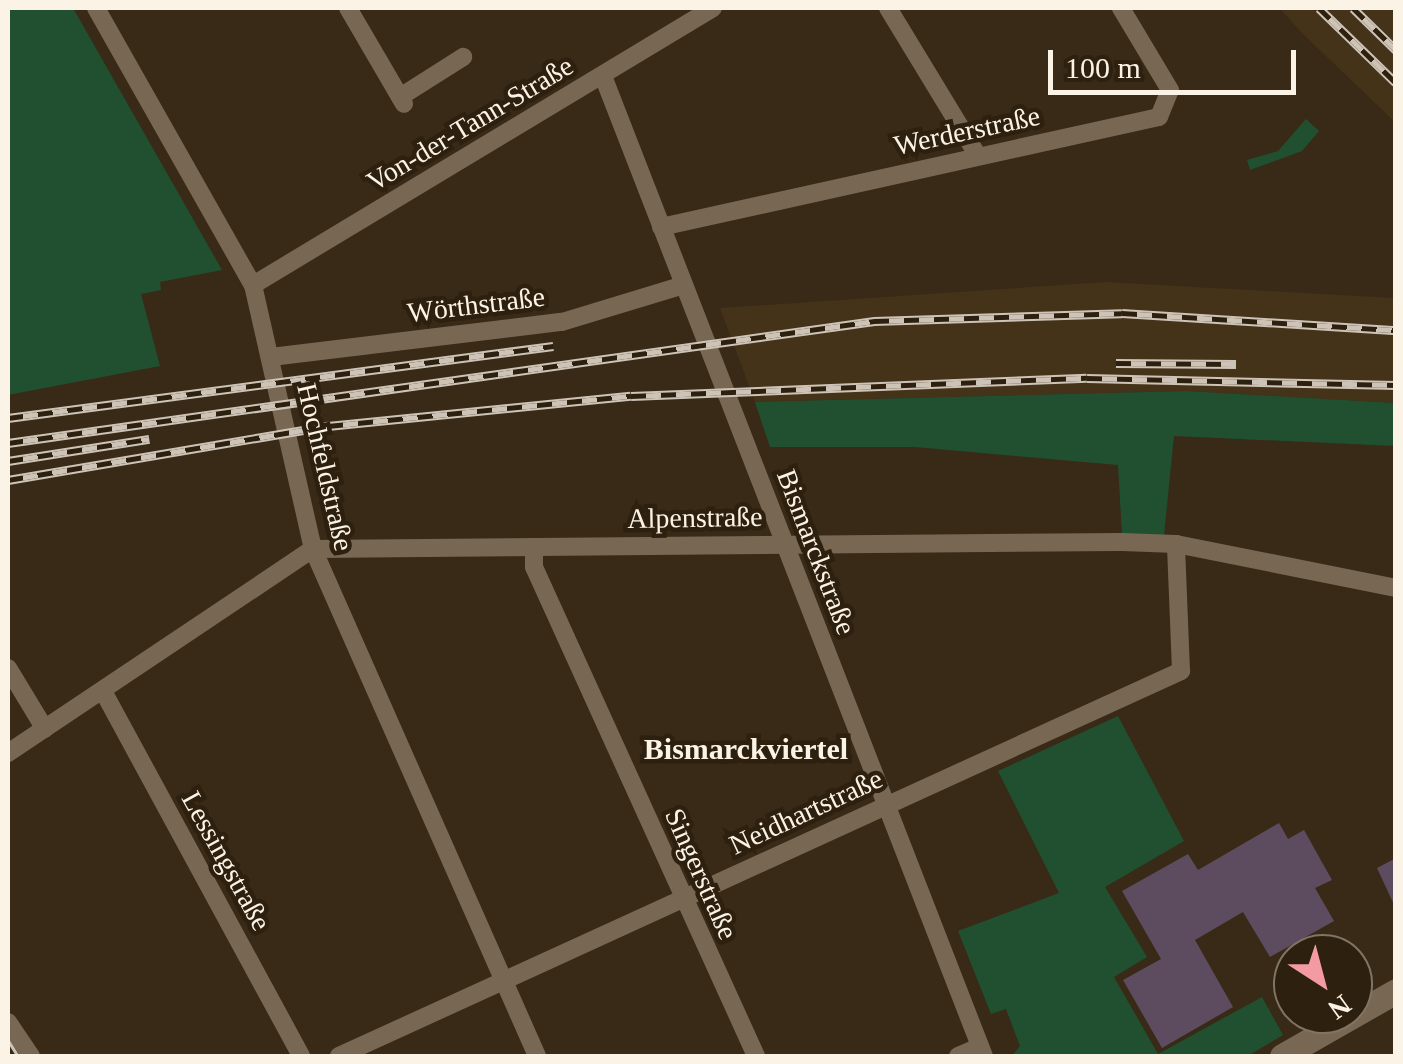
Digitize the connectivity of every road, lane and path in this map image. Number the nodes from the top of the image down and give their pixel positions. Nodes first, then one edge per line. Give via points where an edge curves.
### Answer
1 (96, 8) edge
2 (348, 8) edge
3 (714, 8) edge
4 (888, 8) edge
5 (1121, 8) edge
6 (464, 58) dead end
7 (603, 76) junction
8 (978, 156) junction
9 (661, 227) junction
10 (253, 285) junction
11 (684, 285) junction
12 (272, 359) junction
13 (1176, 544) junction
14 (784, 545) junction
15 (534, 547) junction
16 (313, 549) junction
17 (1396, 588) edge
18 (8, 668) edge
19 (103, 692) junction
20 (45, 728) junction
21 (8, 753) edge
22 (885, 806) junction
23 (682, 899) junction
24 (500, 982) junction
25 (1396, 991) edge
26 (8, 1022) edge
27 (981, 1052) edge
28 (30, 1056) edge
29 (302, 1056) edge
30 (339, 1056) edge
31 (538, 1056) edge
32 (756, 1056) edge
33 (958, 1056) edge
34 (1282, 1056) edge

1 - 10 street, Hochfeldstraße
2 - 6 street via 402,100
3 - 7 street, Von-der-Tann-Straße
4 - 8 street
5 - 8 street, Werderstraße via 1170,90 1167,110
7 - 9 street, Bismarckstraße
7 - 10 street, Von-der-Tann-Straße
8 - 9 street, Werderstraße
9 - 11 street, Bismarckstraße
10 - 12 street, Hochfeldstraße
11 - 12 street, Wörthstraße via 562,322
11 - 14 street, Bismarckstraße
12 - 16 street, Hochfeldstraße
13 - 14 street, Alpenstraße
13 - 17 street, Alpenstraße
13 - 22 street, Neidhartstraße via 1180,670
14 - 15 street, Alpenstraße
14 - 22 street, Bismarckstraße
15 - 16 street, Alpenstraße
15 - 23 street, Singerstraße via 534,566
16 - 19 street
16 - 24 street, Hochfeldstraße
18 - 20 street
19 - 20 street
19 - 29 street, Lessingstraße
20 - 21 street
22 - 23 street, Neidhartstraße
22 - 27 street, Bismarckstraße
23 - 24 street, Neidhartstraße
23 - 32 street, Singerstraße
24 - 30 street, Neidhartstraße
24 - 31 street, Hochfeldstraße
25 - 34 street
26 - 28 street
27 - 33 street

